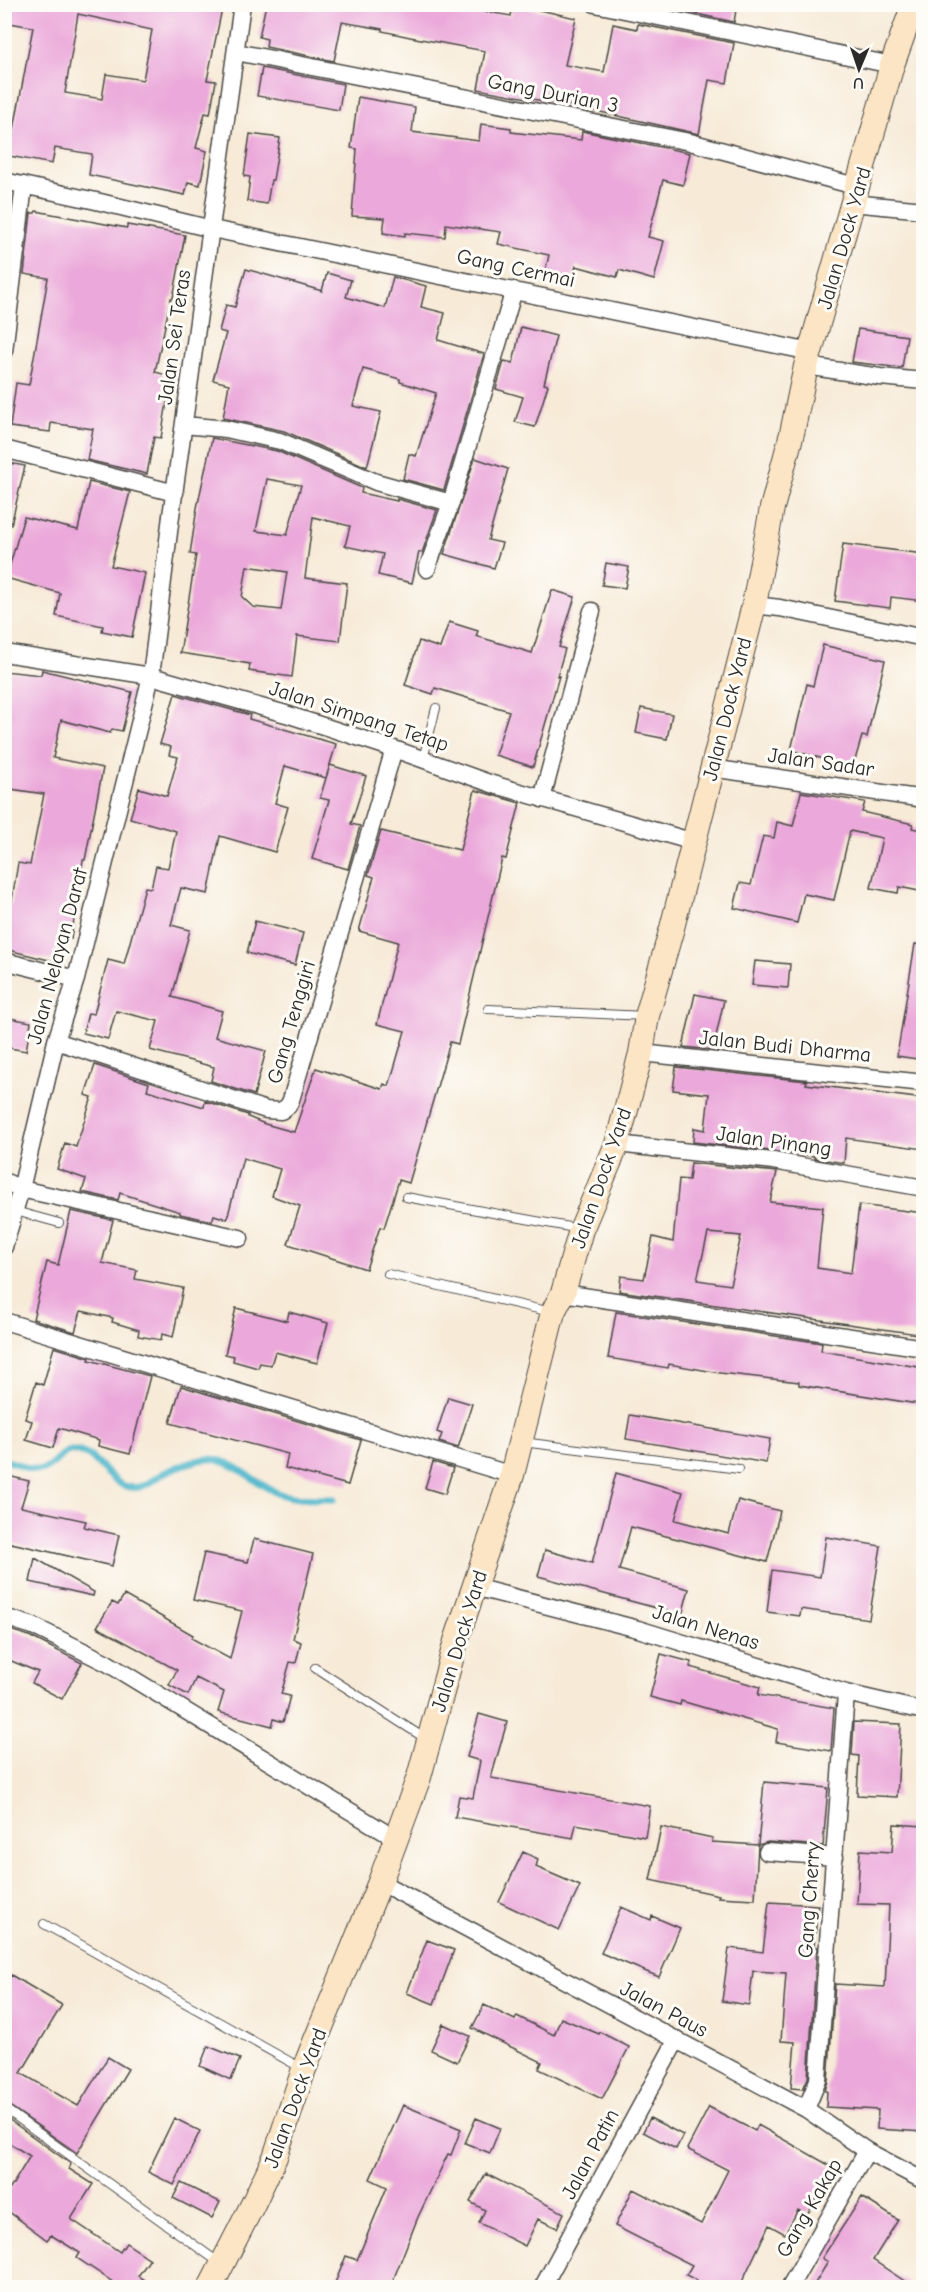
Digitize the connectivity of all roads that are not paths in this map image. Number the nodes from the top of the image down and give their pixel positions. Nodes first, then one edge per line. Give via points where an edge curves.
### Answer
1 (242, 4) edge
2 (595, 4) edge
3 (914, 5) edge
4 (924, 7) edge
5 (236, 52) junction
6 (892, 65) junction
7 (4, 181) edge
8 (24, 185) junction
9 (855, 195) junction
10 (924, 210) edge
11 (212, 229) junction
12 (514, 290) junction
13 (4, 351) edge
14 (809, 359) junction
15 (924, 381) edge
16 (184, 426) junction
17 (4, 449) edge
18 (175, 493) junction
19 (451, 503) junction
20 (427, 569) dead end
21 (754, 604) junction
22 (592, 611) dead end
23 (924, 638) edge
24 (4, 653) edge
25 (151, 676) junction
26 (436, 708) dead end
27 (394, 749) junction
28 (423, 759) junction
29 (711, 768) junction
30 (542, 799) junction
31 (924, 800) edge
32 (694, 842) junction
33 (4, 961) edge
34 (76, 979) junction
35 (488, 1009) dead end
36 (646, 1016) junction
37 (56, 1041) junction
38 (641, 1053) junction
39 (924, 1083) edge
40 (617, 1144) junction
41 (4, 1181) edge
42 (924, 1188) edge
43 (21, 1189) junction
44 (406, 1197) dead end
45 (15, 1210) junction
46 (59, 1223) dead end
47 (581, 1230) junction
48 (240, 1238) dead end
49 (4, 1247) edge
50 (388, 1274) dead end
51 (558, 1303) junction
52 (4, 1321) edge
53 (924, 1348) edge
54 (519, 1442) junction
55 (739, 1469) dead end
56 (512, 1475) junction
57 (474, 1587) junction
58 (4, 1617) edge
59 (315, 1668) dead end
60 (846, 1693) junction
61 (924, 1711) edge
62 (429, 1741) junction
63 (396, 1839) junction
64 (767, 1852) dead end
65 (835, 1857) junction
66 (380, 1882) junction
67 (44, 1924) dead end
68 (676, 2041) junction
69 (304, 2069) junction
70 (4, 2108) edge
71 (806, 2109) junction
72 (867, 2151) junction
73 (923, 2177) edge
74 (222, 2264) junction
75 (210, 2288) edge
76 (543, 2288) edge
77 (789, 2288) edge

1 - 5 street, Jalan Sei Teras
2 - 6 street
3 - 4 street
3 - 6 street, Jalan Dock Yard
5 - 9 street, Gang Durian 3 via 690,141
5 - 11 street, Jalan Sei Teras
6 - 9 street, Jalan Dock Yard
7 - 8 street, Gang Cermai
8 - 11 street, Gang Cermai
8 - 13 street
9 - 10 street, Gang Durian 3
9 - 14 street, Jalan Dock Yard
11 - 12 street, Gang Cermai
11 - 16 street, Jalan Sei Teras
12 - 14 street, Gang Cermai
12 - 19 street
14 - 15 street, Gang Cermai via 832,370
14 - 21 street, Jalan Dock Yard via 772,508
16 - 18 street, Jalan Sei Teras
16 - 19 street via 226,429 280,441 376,482
17 - 18 street
18 - 25 street, Jalan Sei Teras
19 - 20 street
21 - 23 street
21 - 29 street, Jalan Dock Yard
22 - 30 street
24 - 25 street, Jalan Simpang Tetap
25 - 27 street, Jalan Simpang Tetap
25 - 34 street, Jalan Nelayan Darat
26 - 28 lane
27 - 28 street, Jalan Simpang Tetap
27 - 37 street, Gang Tenggiri via 288,1106 281,1111 266,1110
28 - 30 street, Jalan Simpang Tetap
29 - 31 street, Jalan Sadar
29 - 32 street, Jalan Dock Yard
30 - 32 street, Jalan Simpang Tetap
32 - 36 street, Jalan Dock Yard
33 - 34 street
34 - 37 street, Jalan Nelayan Darat
35 - 36 lane
36 - 38 street, Jalan Dock Yard
37 - 43 street, Jalan Nelayan Darat
38 - 39 street, Jalan Budi Dharma
38 - 40 street, Jalan Dock Yard
40 - 42 street, Jalan Pinang via 773,1161
40 - 47 street, Jalan Dock Yard
41 - 43 street
43 - 45 street, Jalan Nelayan Darat
43 - 48 street
44 - 47 lane
45 - 46 lane
45 - 49 street, Jalan Nelayan Darat
47 - 51 street, Jalan Dock Yard
50 - 51 lane
51 - 53 street
51 - 54 street, Jalan Dock Yard
52 - 56 street
54 - 55 lane
54 - 56 street, Jalan Dock Yard
56 - 57 street, Jalan Dock Yard
57 - 60 street, Jalan Nenas via 638,1629
57 - 62 street, Jalan Dock Yard
58 - 63 street via 33,1626 107,1663
59 - 62 lane
60 - 61 street, Jalan Nenas
60 - 65 street, Gang Cherry
62 - 63 street, Jalan Dock Yard
63 - 66 street, Jalan Dock Yard
64 - 65 street
65 - 71 street, Gang Cherry via 818,2080
66 - 68 street, Jalan Paus
66 - 69 street, Jalan Dock Yard
67 - 69 lane
68 - 71 street, Jalan Paus
68 - 76 street, Jalan Patin
69 - 74 street, Jalan Dock Yard via 274,2157
70 - 74 lane
71 - 72 street, Jalan Paus
72 - 73 street, Jalan Paus
72 - 77 street, Gang Kakap
74 - 75 street, Jalan Dock Yard

